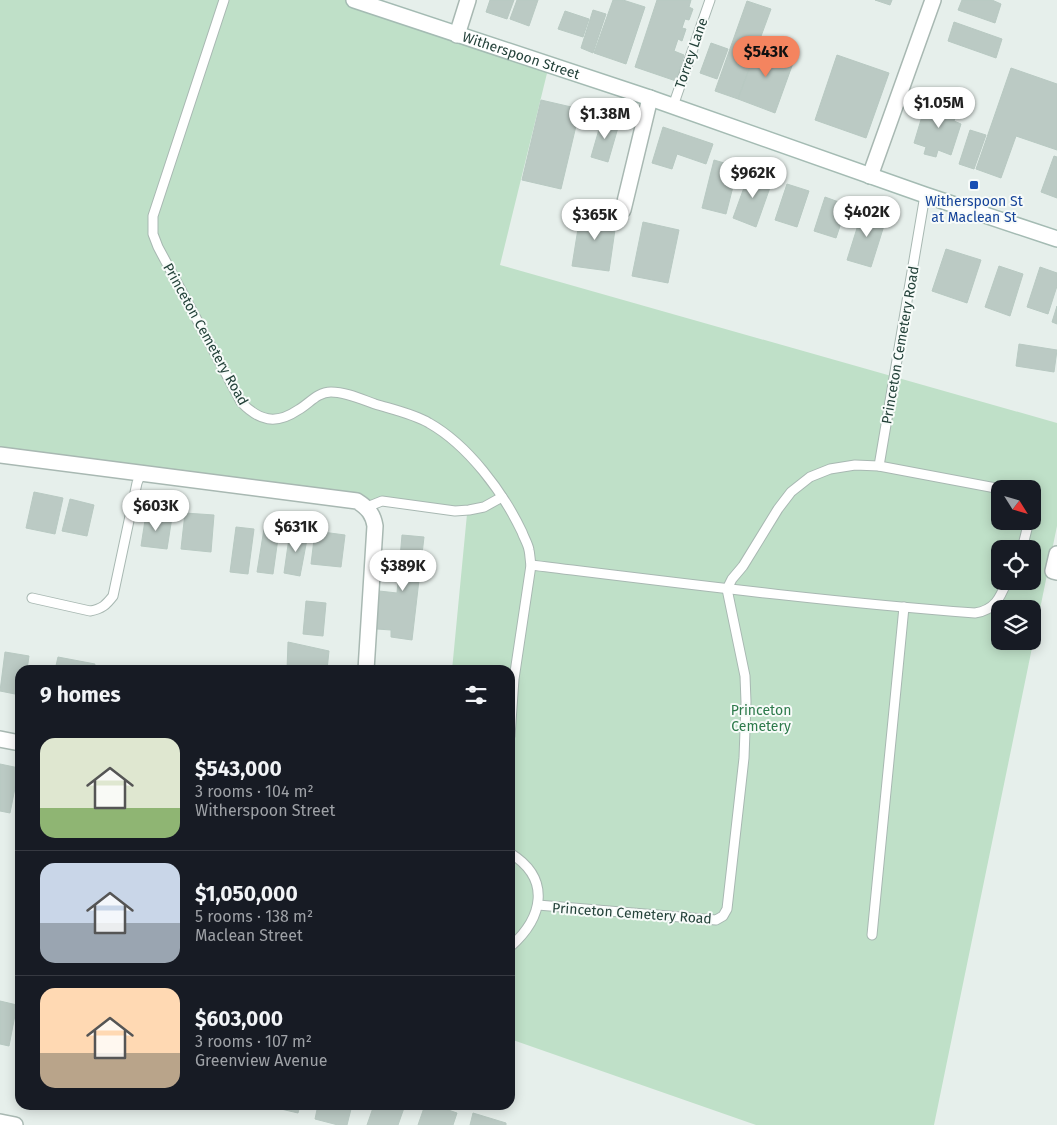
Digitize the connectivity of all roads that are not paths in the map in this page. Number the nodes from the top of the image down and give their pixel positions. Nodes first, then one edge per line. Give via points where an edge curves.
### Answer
1 (224, 0) edge
2 (354, 0) edge
3 (468, 0) edge
4 (710, 0) edge
5 (933, 0) edge
6 (457, 35) junction
7 (650, 98) junction
8 (673, 106) junction
9 (870, 176) junction
10 (925, 195) junction
11 (623, 210) dead end
12 (1057, 239) edge
13 (0, 455) edge
14 (879, 466) junction
15 (140, 473) junction
16 (991, 487) edge
17 (502, 497) junction
18 (367, 508) junction
19 (1057, 554) edge
20 (531, 565) junction
21 (1057, 572) edge
22 (727, 589) junction
23 (1003, 590) edge
24 (32, 598) dead end
25 (904, 608) junction
26 (366, 665) edge
27 (515, 672) edge
28 (0, 739) edge
29 (15, 742) edge
30 (515, 856) edge
31 (538, 905) junction
32 (872, 935) dead end
33 (515, 942) edge
34 (0, 1122) edge
35 (15, 1125) edge

1 - 17 lane, Princeton Cemetery Road via 154,216 153,234 241,402 260,418 271,420 298,411 317,395 330,392 347,394 428,422 461,448
2 - 6 street, Witherspoon Street
3 - 6 street
4 - 8 lane, Torrey Lane
5 - 9 street
6 - 7 street, Witherspoon Street
7 - 8 street, Witherspoon Street
7 - 11 street
8 - 9 street, Witherspoon Street
9 - 10 street, Witherspoon Street
10 - 12 street, Witherspoon Street
10 - 14 lane, Princeton Cemetery Road
13 - 15 street
14 - 16 lane
14 - 22 lane via 830,469 791,492
15 - 18 street via 357,501
15 - 24 lane via 113,596 105,606 90,611
17 - 18 lane via 484,507 469,510 382,501
17 - 20 lane, Princeton Cemetery Road via 529,548
18 - 26 street via 375,526
19 - 21 street via 1053,571
20 - 22 lane
20 - 27 lane, Princeton Cemetery Road
22 - 25 lane
22 - 31 lane, Princeton Cemetery Road via 745,676 746,702 744,758 728,909 724,916 716,920
23 - 25 lane via 994,605 985,611
25 - 32 lane
28 - 29 street
30 - 31 lane, Princeton Cemetery Road via 532,874
31 - 33 lane, Princeton Cemetery Road via 532,923
34 - 35 street

